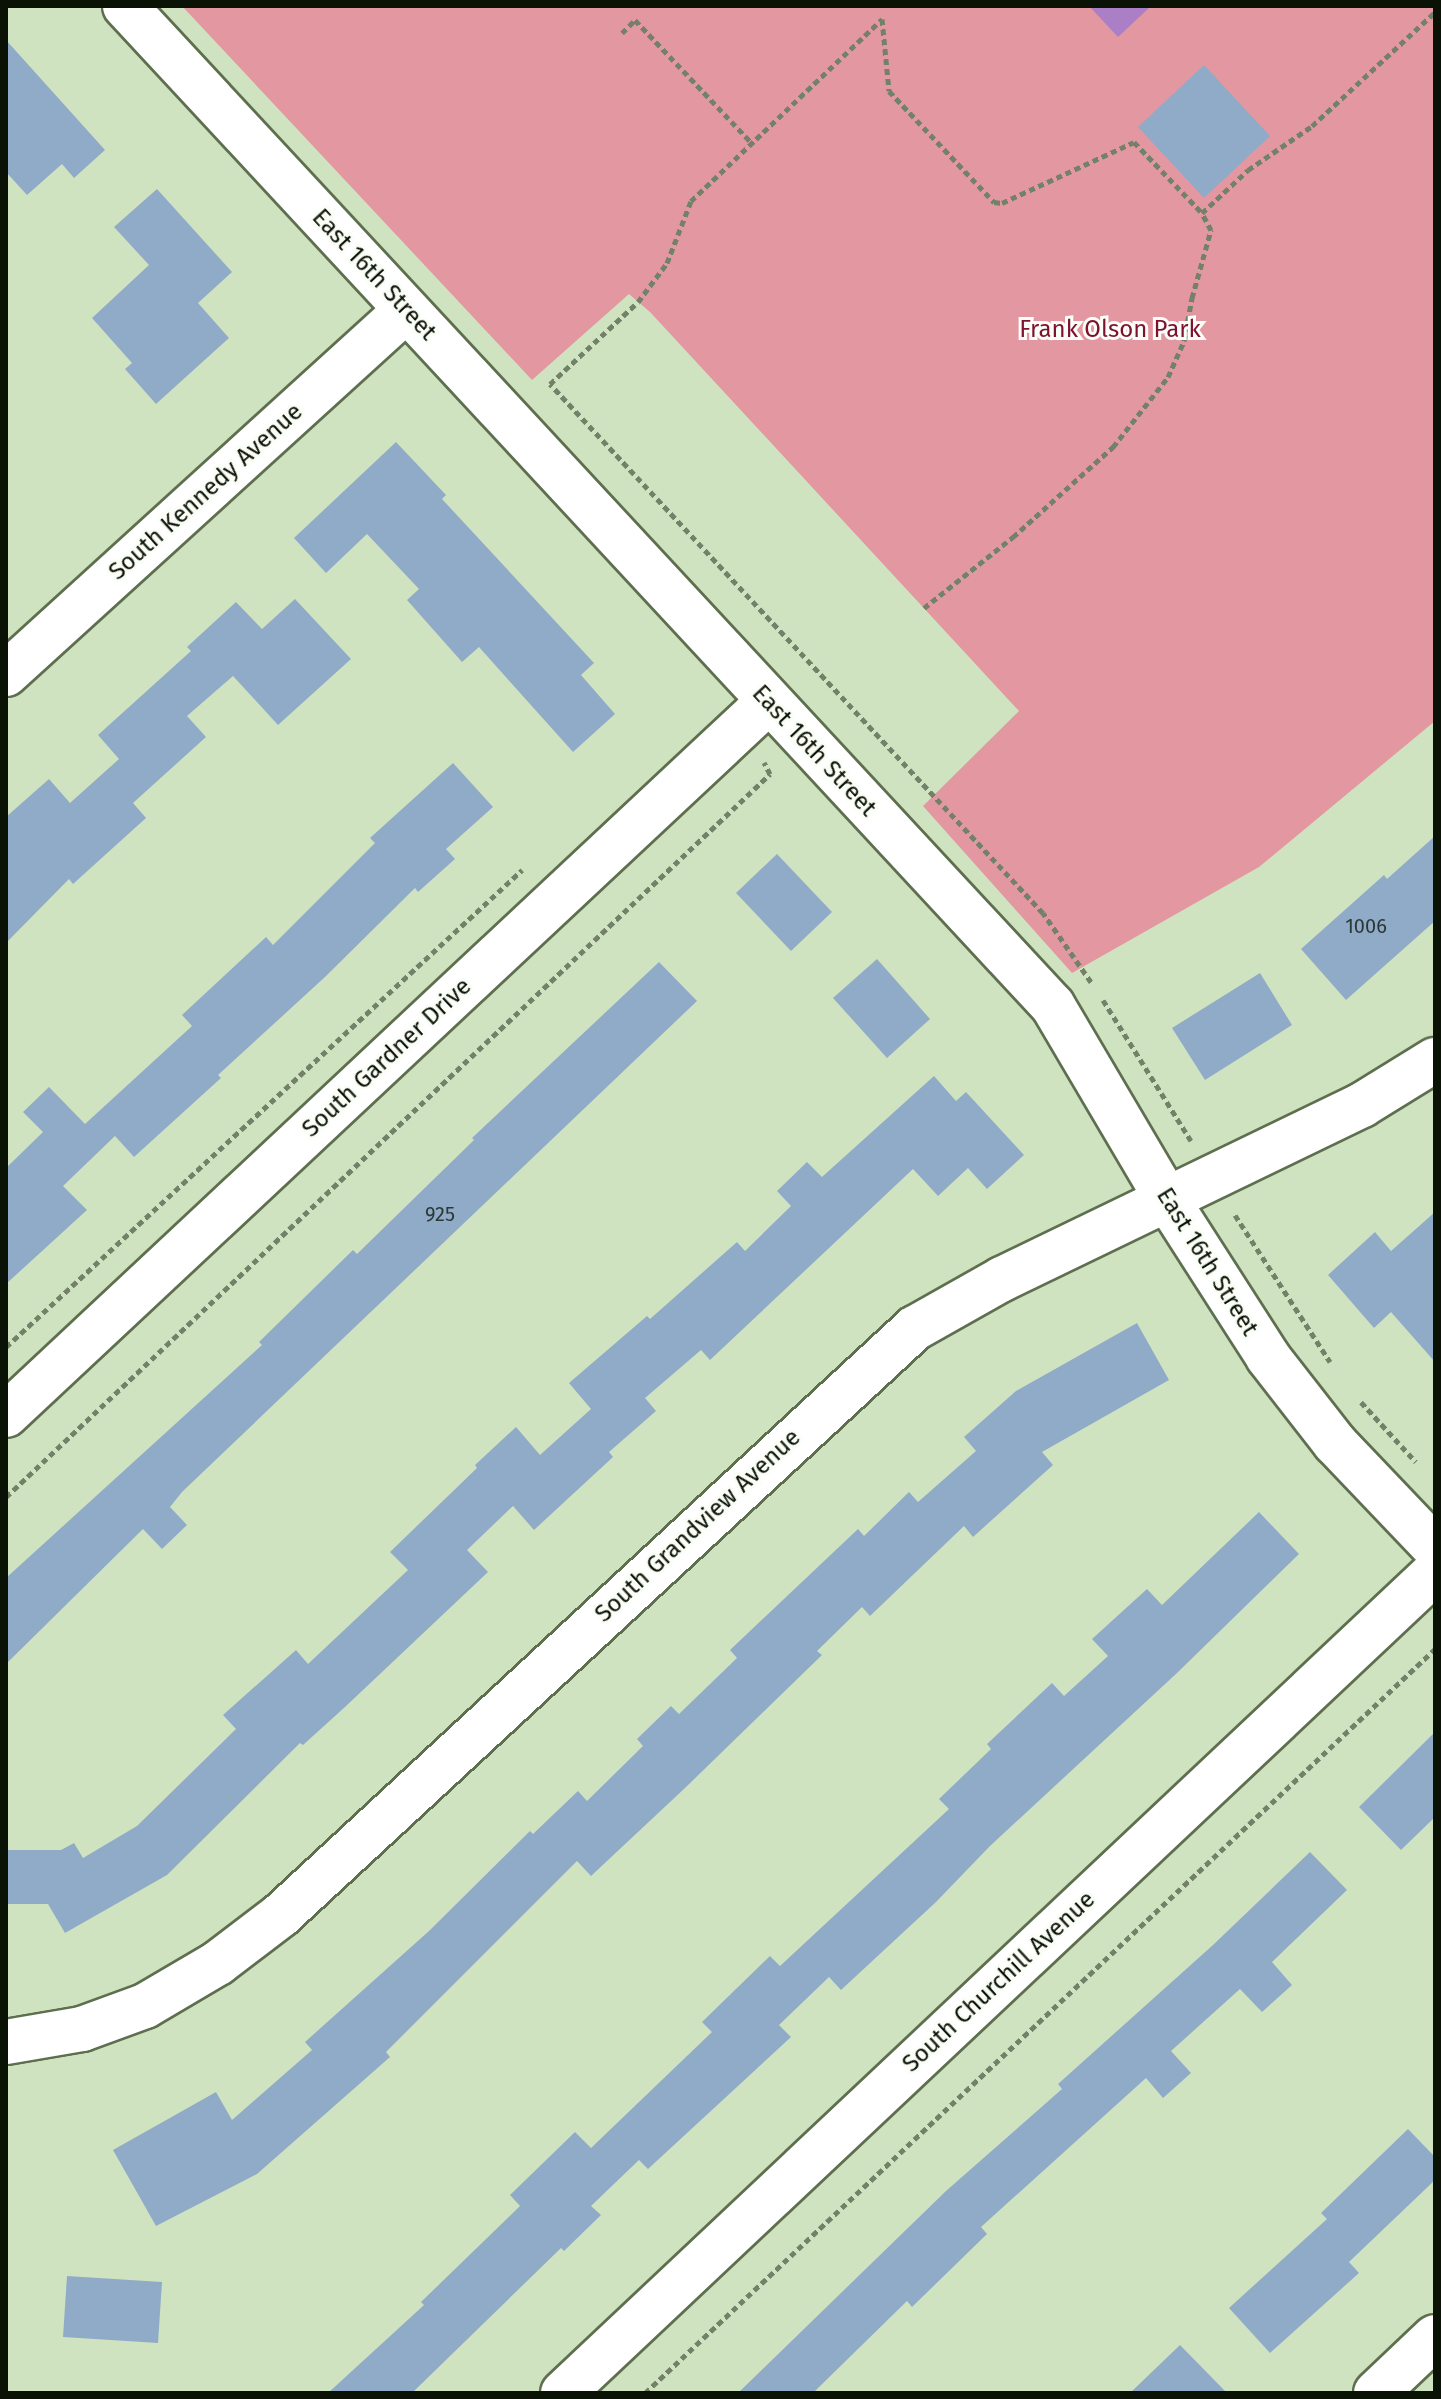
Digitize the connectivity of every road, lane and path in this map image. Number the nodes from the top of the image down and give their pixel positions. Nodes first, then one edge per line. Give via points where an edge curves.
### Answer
1 (125, 6) edge
2 (1435, 12) edge
3 (622, 33) dead end
4 (750, 141) junction
5 (1202, 213) junction
6 (406, 310) junction
7 (924, 608) dead end
8 (6, 674) edge
9 (768, 702) junction
10 (1435, 1060) edge
11 (1194, 1145) dead end
12 (1168, 1201) junction
13 (1235, 1215) dead end
14 (1337, 1373) dead end
15 (1350, 1390) dead end
16 (6, 1415) edge
17 (1424, 1471) dead end
18 (1435, 1548) edge
19 (1435, 1572) edge
20 (1435, 1649) edge
21 (6, 2042) edge
22 (1435, 2337) edge
23 (563, 2393) edge
24 (645, 2393) edge
25 (1376, 2393) edge

1 - 6 street, East 16th Street
2 - 5 path via 1312,126 1248,170
3 - 4 path via 635,20
4 - 5 path via 882,19 889,91 994,202 1002,203 1134,142
4 - 11 path via 691,201 667,263 638,302 550,384 1043,913
5 - 7 path via 1211,230 1184,341 1168,377 1113,447
6 - 8 street, South Kennedy Avenue
6 - 9 street, East 16th Street
9 - 12 street, East 16th Street via 1053,1006
9 - 16 street, South Gardner Drive
10 - 12 street, South Grandview Avenue via 1362,1105
12 - 18 street, East 16th Street via 1268,1357 1335,1443
12 - 21 street, South Grandview Avenue via 1002,1279 915,1328 281,1915 218,1963 145,2006 82,2029
13 - 14 path
15 - 17 path
19 - 23 street, South Churchill Avenue
20 - 24 path
22 - 25 street

